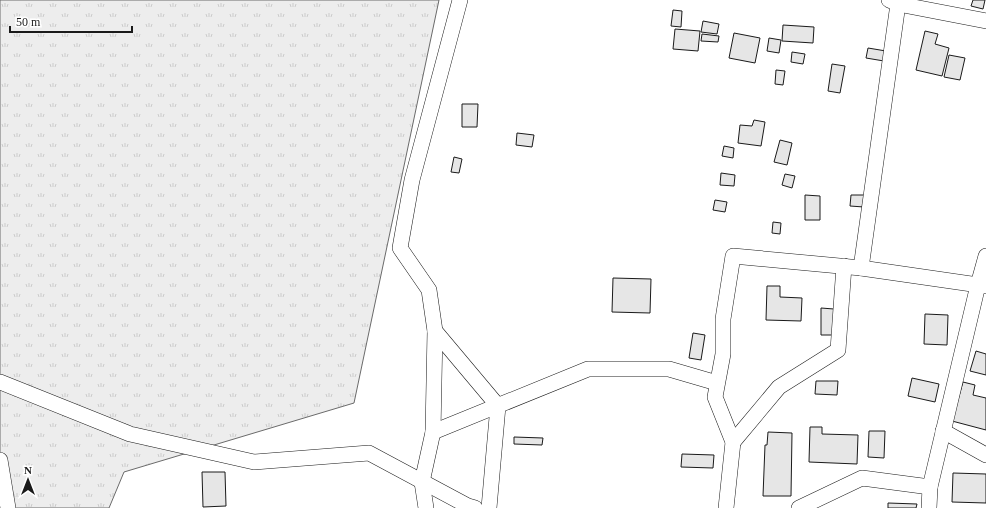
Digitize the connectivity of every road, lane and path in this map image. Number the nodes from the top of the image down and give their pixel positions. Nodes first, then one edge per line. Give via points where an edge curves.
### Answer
1 (460, 0) edge
2 (896, 1) edge
3 (986, 21) edge
4 (986, 256) edge
5 (844, 266) junction
6 (861, 268) junction
7 (982, 286) edge
8 (435, 331) junction
9 (0, 382) edge
10 (717, 383) junction
11 (498, 406) junction
12 (944, 431) junction
13 (433, 432) junction
14 (733, 442) junction
15 (986, 455) edge
16 (0, 460) edge
17 (422, 482) junction
18 (930, 487) junction
19 (8, 508) edge
20 (426, 508) edge
21 (476, 508) edge
22 (489, 508) edge
23 (726, 508) edge
24 (798, 508) edge
25 (929, 508) edge

1 - 8 street via 412,180 400,248 429,290
2 - 3 street
2 - 6 street
4 - 7 street
5 - 6 street
5 - 10 street via 733,256 723,319 723,354
5 - 14 street via 838,350 779,387
6 - 7 street
7 - 12 street
8 - 11 street
8 - 13 street
9 - 17 street via 130,434 254,462 369,453
10 - 11 street via 669,370 588,369
10 - 14 street via 715,397
11 - 13 street
11 - 22 street
12 - 15 street
12 - 18 street
13 - 17 street
14 - 23 street
16 - 19 street
17 - 20 street
17 - 21 street
18 - 24 street via 862,478
18 - 25 street

